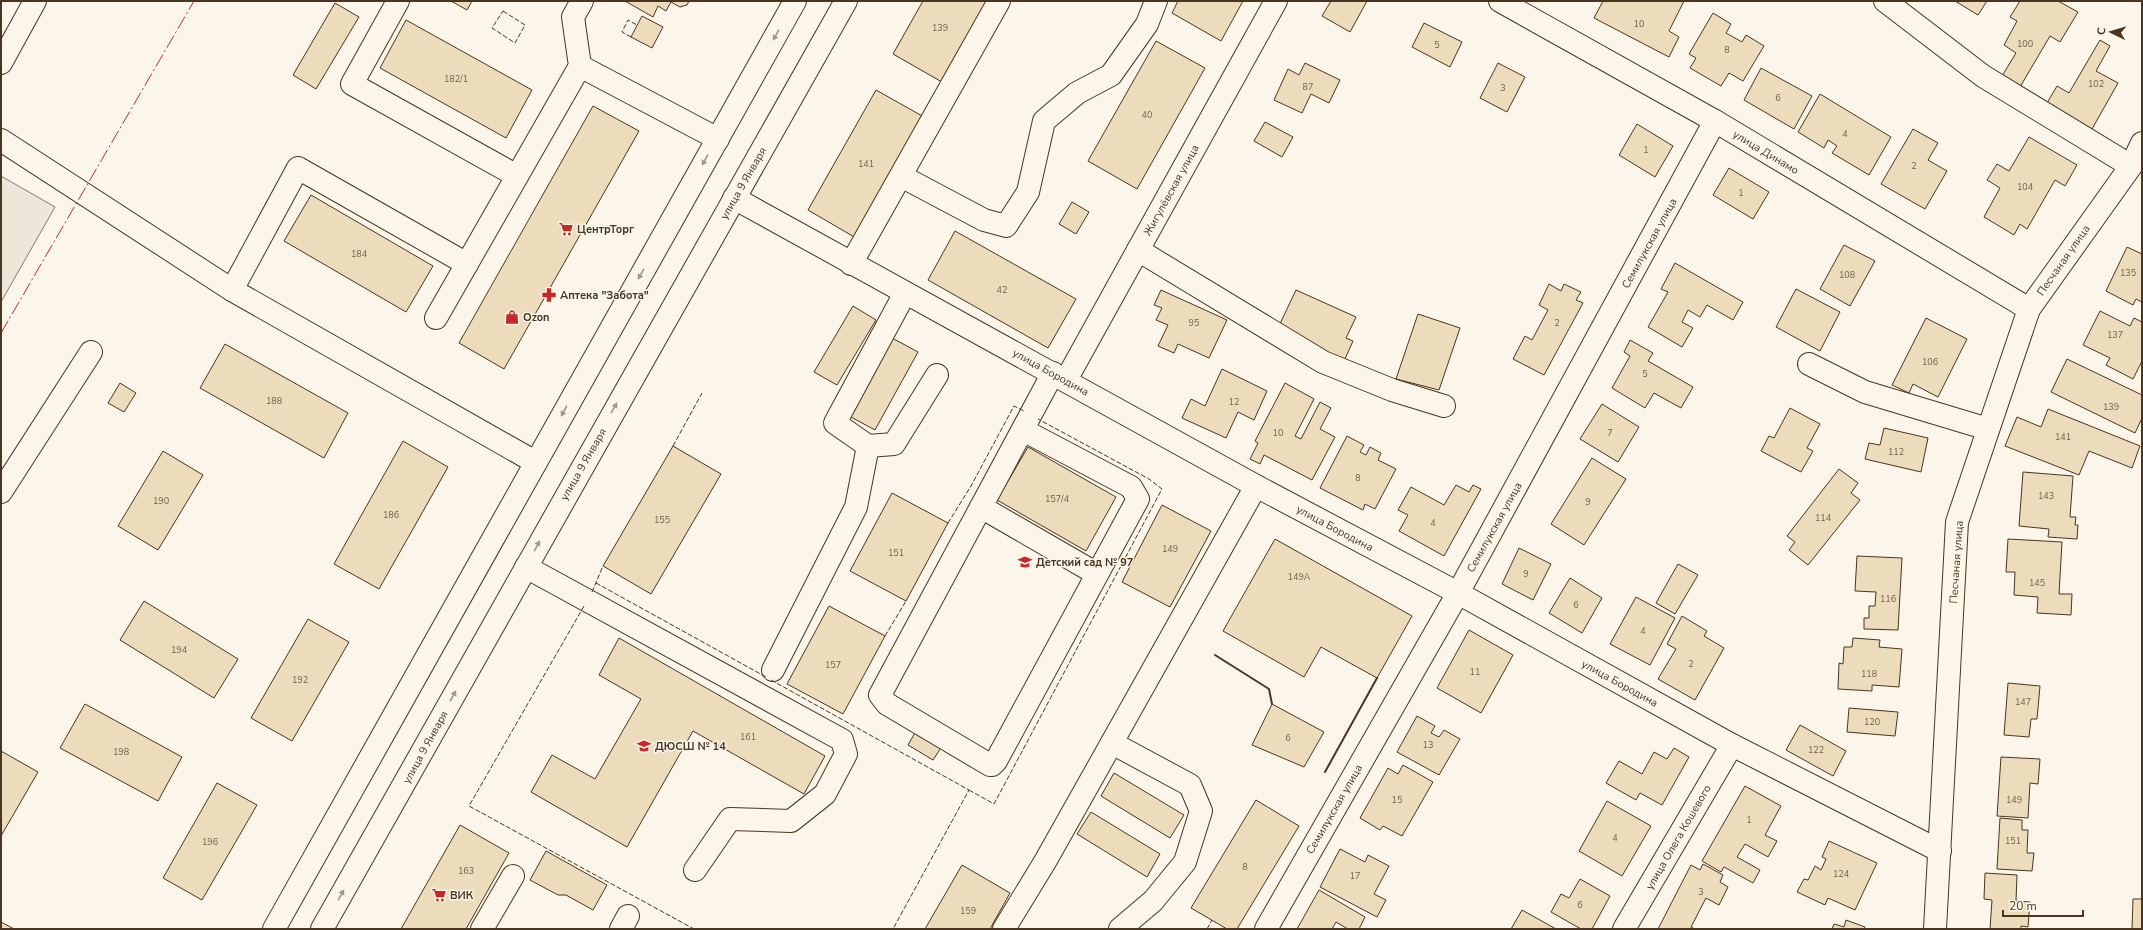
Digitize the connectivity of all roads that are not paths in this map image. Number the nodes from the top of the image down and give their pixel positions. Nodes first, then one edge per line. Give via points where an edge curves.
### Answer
1 (35, 1) edge
2 (398, 1) edge
3 (582, 1) edge
4 (795, 1) edge
5 (846, 1) edge
6 (999, 1) edge
7 (1156, 1) edge
8 (1276, 1) edge
9 (1500, 1) edge
10 (1885, 1) edge
11 (1, 64) edge
12 (580, 66) junction
13 (1714, 122) junction
14 (718, 139) junction
15 (1, 140) edge
16 (2142, 143) edge
17 (2131, 166) junction
18 (517, 176) junction
19 (901, 176) junction
20 (734, 198) junction
21 (1138, 250) junction
22 (467, 264) junction
23 (851, 264) junction
24 (232, 290) junction
25 (905, 293) junction
26 (2029, 309) junction
27 (436, 318) dead end
28 (91, 352) dead end
29 (1809, 364) dead end
30 (937, 375) dead end
31 (1059, 376) junction
32 (1444, 406) dead end
33 (1988, 429) junction
34 (1023, 430) junction
35 (868, 446) junction
36 (535, 462) junction
37 (1256, 486) junction
38 (1, 492) edge
39 (981, 507) junction
40 (526, 567) junction
41 (1097, 574) junction
42 (1458, 593) junction
43 (773, 670) dead end
44 (1112, 743) junction
45 (1732, 745) junction
46 (1940, 851) junction
47 (695, 870) dead end
48 (513, 876) dead end
49 (274, 929) edge
50 (322, 929) edge
51 (482, 929) edge
52 (1004, 929) edge
53 (1120, 929) edge
54 (1266, 929) edge
55 (1624, 929) edge
56 (1934, 929) edge

1 - 11 street
2 - 18 street via 352,84
3 - 12 street via 573,17
4 -> 14 street
5 - 20 street, улица 9 Января
6 - 19 street
7 - 19 street via 1147,24 1111,75 1077,92 1044,121 1028,192 1006,226 984,220
8 - 21 street, Жигулёвская улица
9 - 13 street, улица Динамо
10 - 17 street via 1984,76
12 - 14 street
12 - 18 street
13 - 26 street, улица Динамо
13 - 42 street, Семилукская улица
14 -> 36 street
15 - 24 street
16 - 17 street, Песчаная улица
17 - 26 street, Песчаная улица
18 - 22 street
19 - 23 street
20 - 23 street, улица Бородина
40 -> 20 street, улица 9 Января
21 - 31 street, Жигулёвская улица
21 - 32 street via 1323,362 1392,390
22 - 24 street via 298,168
22 - 27 street
23 - 25 street, улица Бородина
24 - 36 street
25 - 31 street, улица Бородина
25 - 35 street via 835,423
26 - 33 street, Песчаная улица
28 - 38 street
29 - 33 street via 1864,392
30 - 35 street via 894,444
31 - 34 street, Жигулёвская улица
31 - 37 street, улица Бородина
33 - 46 street, Песчаная улица via 1957,522
34 - 39 street, Жигулёвская улица
34 - 41 street via 1131,487 1138,499
35 - 43 street via 856,506
36 - 49 street
37 - 42 street, улица Бородина
37 - 44 street
39 - 41 street
39 - 41 street, Жигулёвская улица via 880,695 887,704 987,764 992,765 996,761
40 - 47 street via 842,740 846,754 825,794 791,821 730,819
50 -> 40 street, улица 9 Января
42 - 45 street, улица Бородина
42 - 54 street, Семилукская улица
44 - 52 street
44 - 53 street via 1190,785 1201,811 1185,862 1153,901
45 - 46 street, улица Бородина
45 - 55 street, улица Олега Кошевого
46 - 56 street, Песчаная улица
48 - 51 street

